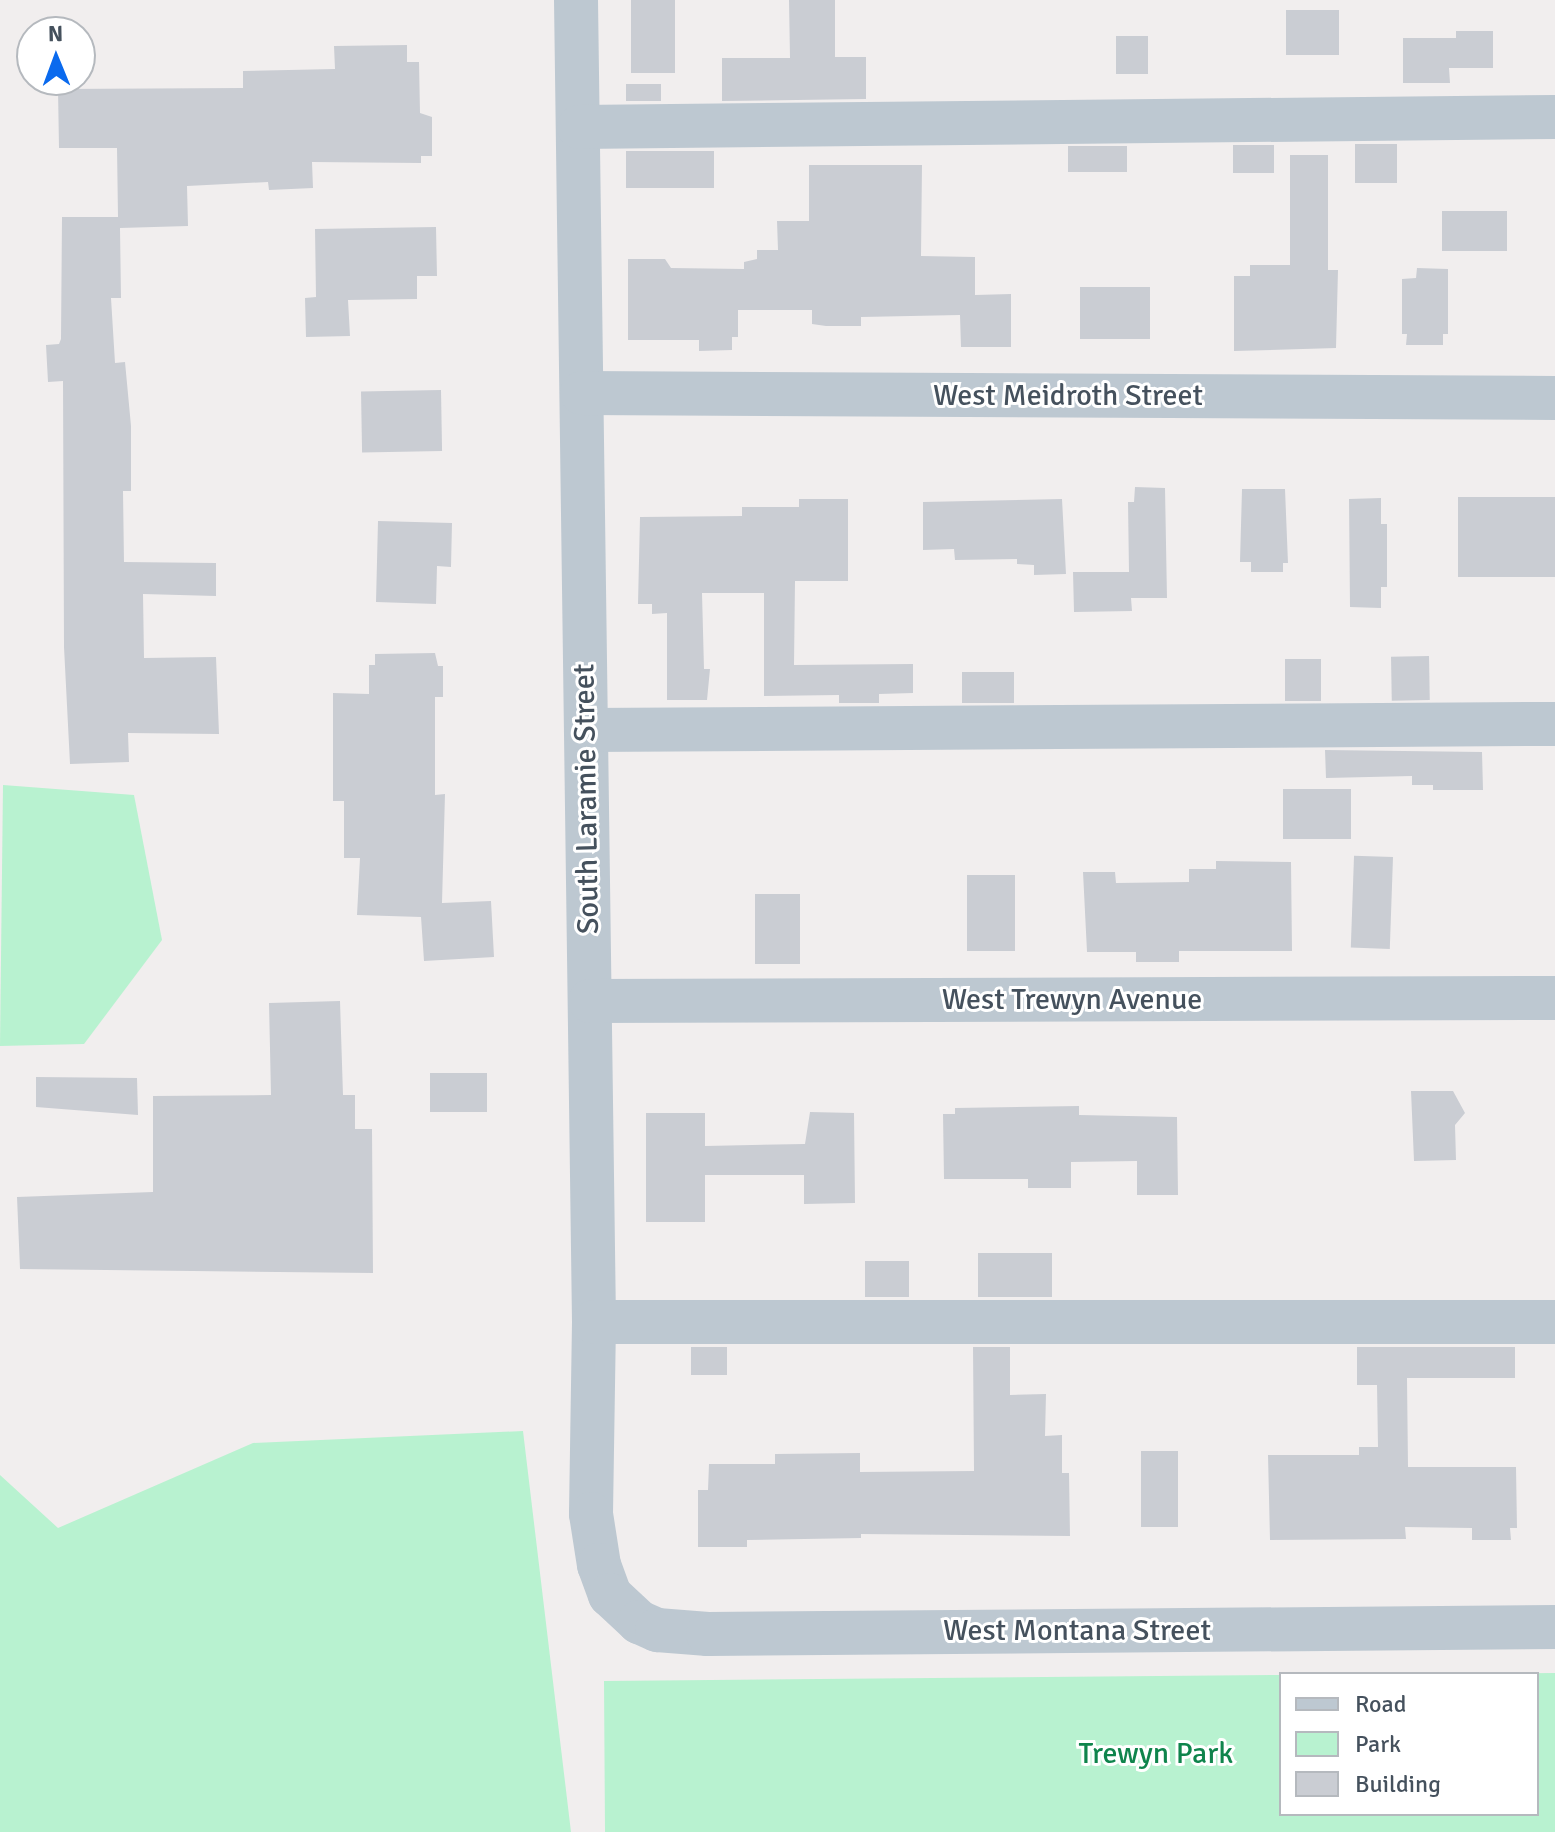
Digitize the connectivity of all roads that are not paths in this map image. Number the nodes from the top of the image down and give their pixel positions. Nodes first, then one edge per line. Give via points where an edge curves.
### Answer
1 (576, 0) edge
2 (1555, 117) edge
3 (579, 127) junction
4 (582, 393) junction
5 (1555, 398) edge
6 (1555, 724) edge
7 (587, 730) junction
8 (1555, 998) edge
9 (590, 1001) junction
10 (594, 1322) junction
11 (1555, 1322) edge
12 (610, 1595) joint
13 (1555, 1627) edge

1 - 3 street, South Laramie Street
2 - 3 street
3 - 4 street, South Laramie Street
4 - 5 street, West Meidroth Street
4 - 7 street, South Laramie Street
6 - 7 street
7 - 9 street, South Laramie Street
8 - 9 street, West Trewyn Avenue
9 - 10 street, South Laramie Street
10 - 11 street
10 - 12 street, South Laramie Street via 591,1514
12 - 13 street, West Montana Street via 639,1622 657,1630 708,1634

